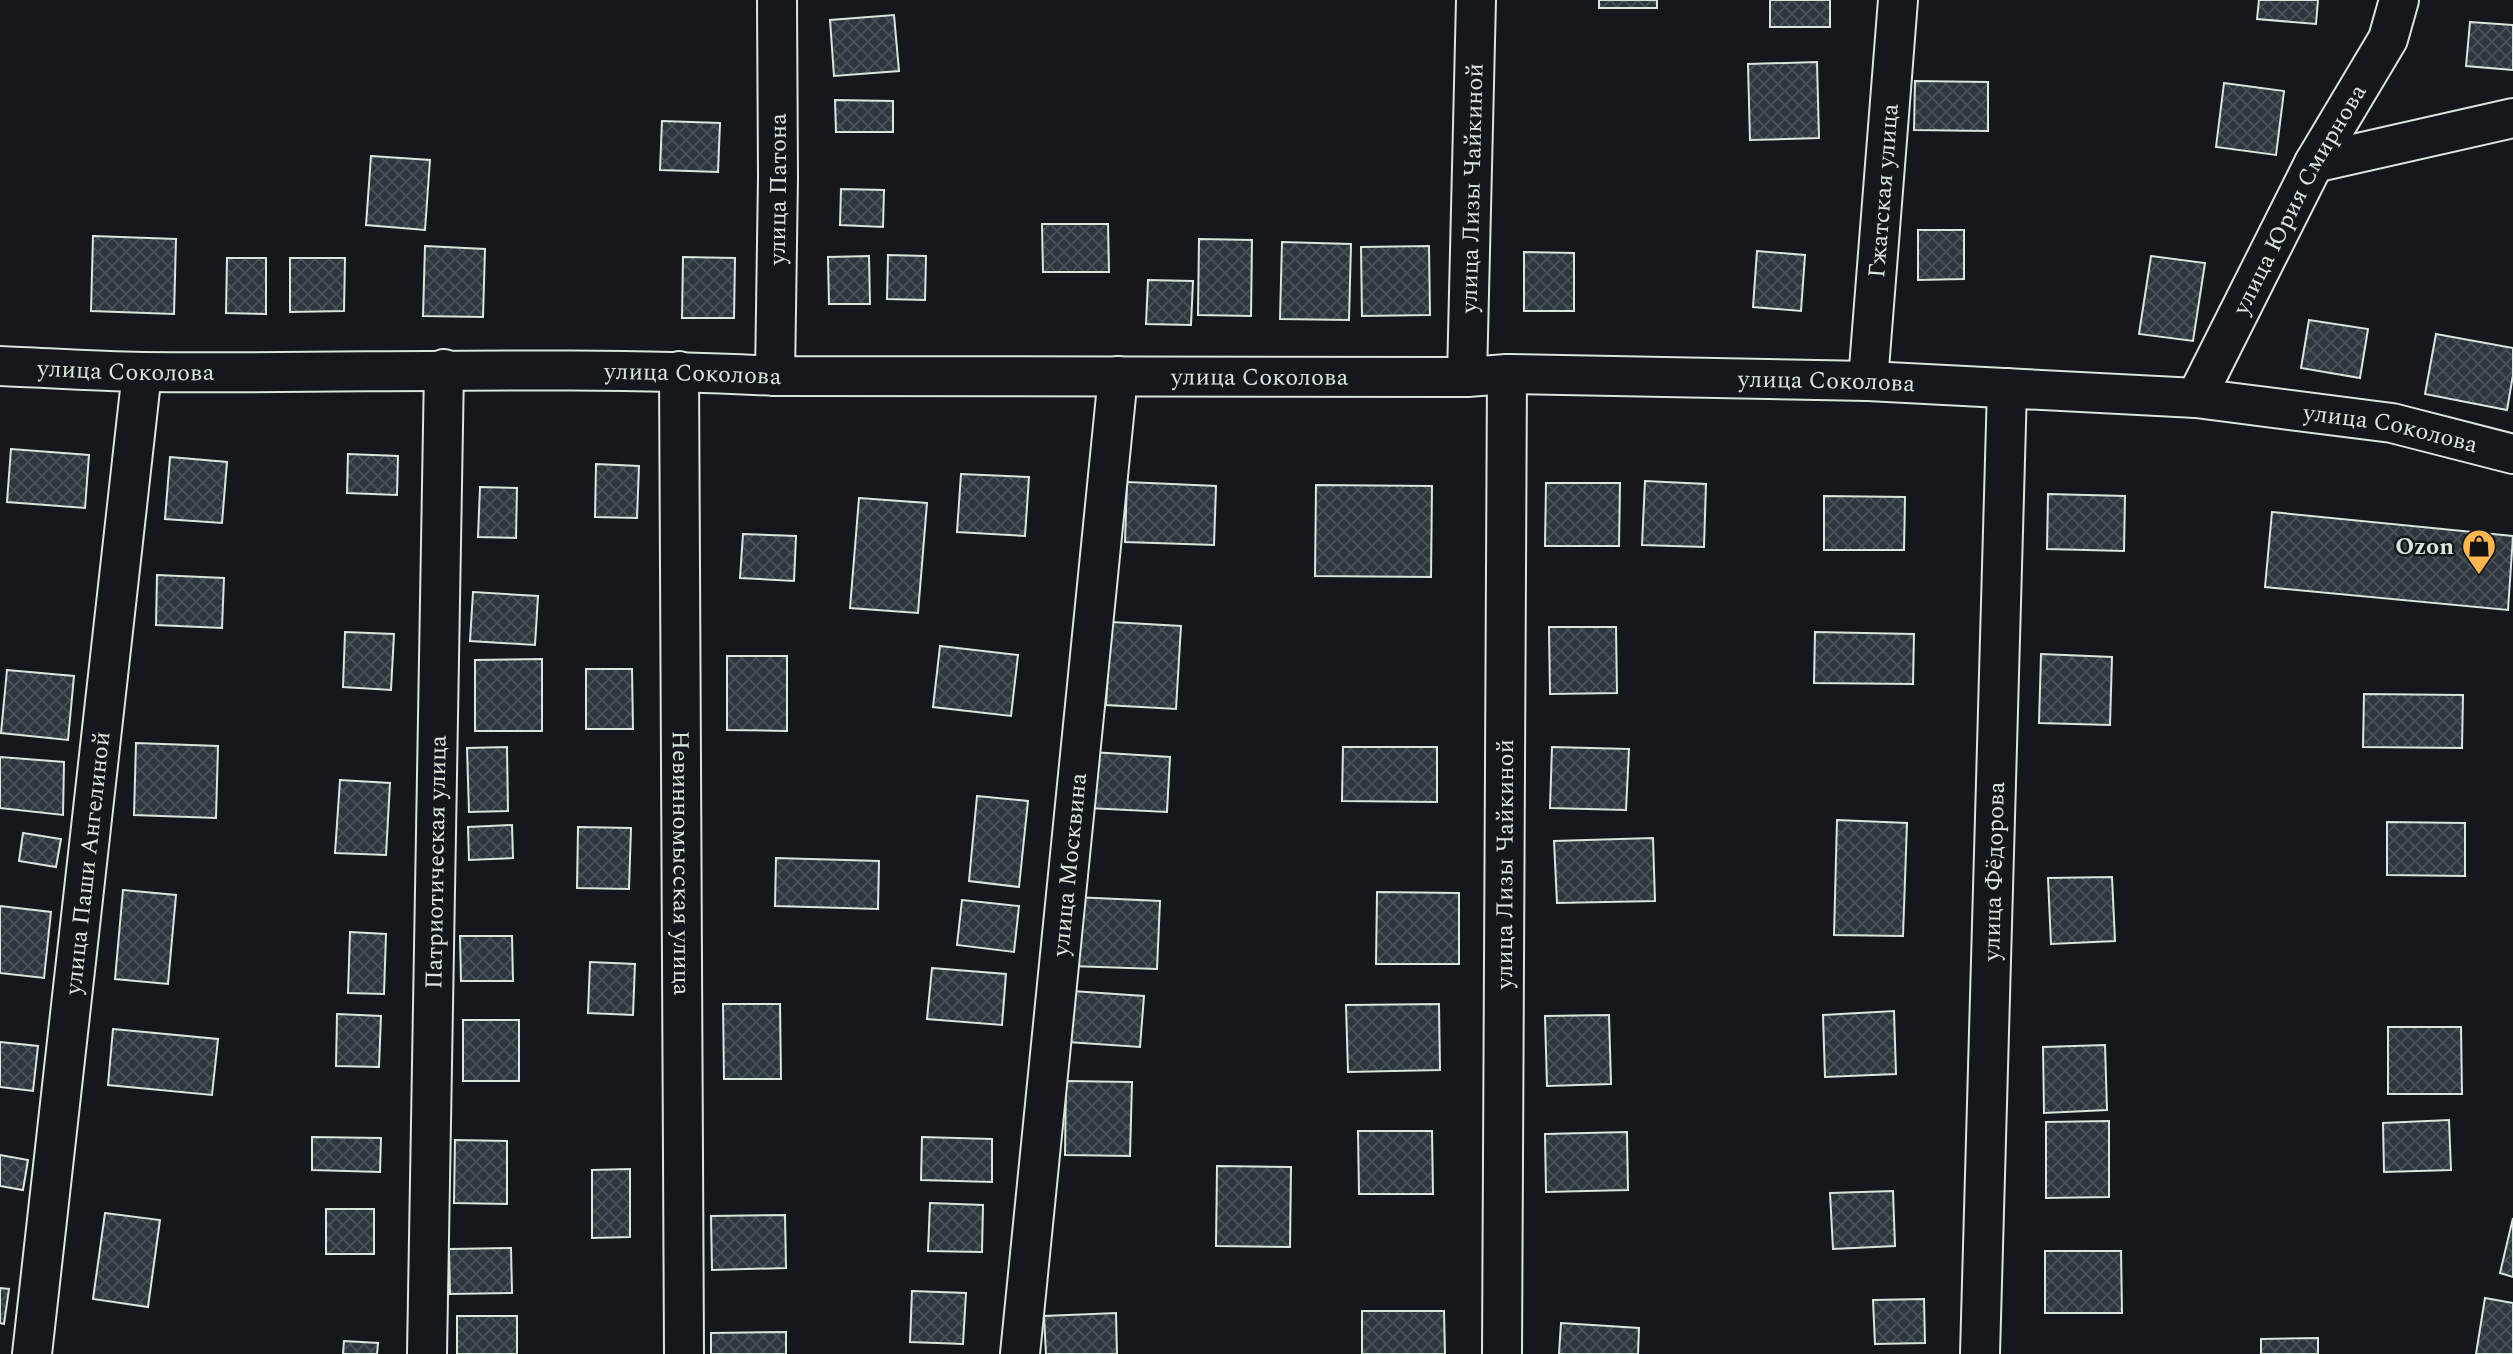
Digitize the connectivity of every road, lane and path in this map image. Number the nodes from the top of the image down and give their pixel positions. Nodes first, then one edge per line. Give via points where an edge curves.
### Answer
1 (777, 0) edge
2 (1476, 0) edge
3 (1898, 0) edge
4 (2399, 0) edge
5 (2513, 118) edge
6 (2314, 163) junction
7 (0, 366) edge
8 (444, 369) junction
9 (679, 371) junction
10 (142, 372) junction
11 (1507, 374) junction
12 (775, 376) junction
13 (1118, 376) junction
14 (1466, 377) junction
15 (1868, 381) junction
16 (2007, 388) junction
17 (2196, 398) junction
18 (2513, 454) edge
19 (32, 1354) edge
20 (427, 1354) edge
21 (684, 1354) edge
22 (1020, 1354) edge
23 (1502, 1354) edge
24 (1980, 1354) edge

1 - 12 street, улица Патона
2 - 14 street, улица Лизы Чайкиной
3 - 15 street, Гжатская улица
4 - 6 street, улица Юрия Смирнова via 2388,39
5 - 6 street
6 - 17 street, улица Юрия Смирнова
7 - 10 street, улица Соколова
8 - 9 street, улица Соколова
8 - 10 street, улица Соколова
8 - 20 street, Патриотическая улица
9 - 12 street, улица Соколова
9 - 21 street, Невинномысская улица
10 - 19 street, улица Паши Ангелиной
11 - 14 street, улица Соколова
11 - 15 street, улица Соколова
11 - 23 street, улица Лизы Чайкиной
12 - 13 street, улица Соколова
13 - 14 street, улица Соколова
13 - 22 street, улица Москвина
15 - 16 street, улица Соколова
16 - 17 street, улица Соколова
16 - 24 street, улица Фёдорова
17 - 18 street, улица Соколова via 2392,423

